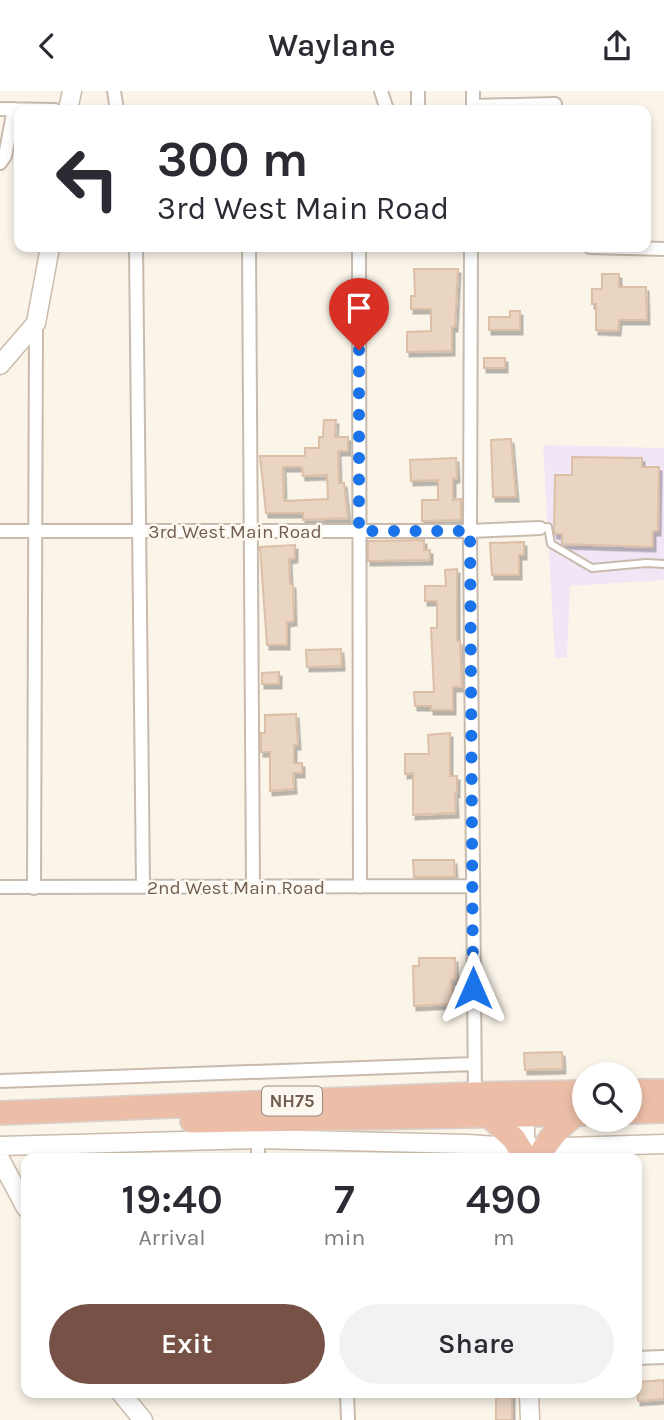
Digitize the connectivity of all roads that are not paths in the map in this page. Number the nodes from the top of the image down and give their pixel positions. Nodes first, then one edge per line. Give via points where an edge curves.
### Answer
1 (554, 102) edge
2 (514, 105) edge
3 (0, 109) edge
4 (14, 109) joint
5 (0, 163) edge
6 (0, 176) edge
7 (49, 252) edge
8 (136, 252) edge
9 (249, 252) edge
10 (359, 252) edge
11 (471, 252) edge
12 (36, 323) junction
13 (3, 358) edge
14 (540, 528) joint
15 (0, 531) edge
16 (34, 531) junction
17 (140, 531) junction
18 (251, 531) junction
19 (359, 531) junction
20 (470, 531) junction
21 (664, 564) edge
22 (472, 886) junction
23 (0, 887) edge
24 (143, 887) junction
25 (360, 887) junction
26 (34, 888) junction
27 (253, 888) junction
28 (474, 1064) junction
29 (0, 1081) edge
30 (642, 1091) edge
31 (664, 1091) edge
32 (572, 1095) edge
33 (528, 1105) junction
34 (480, 1109) junction
35 (664, 1111) edge
36 (642, 1112) edge
37 (0, 1113) edge
38 (572, 1113) edge
39 (572, 1119) edge
40 (0, 1124) edge
41 (258, 1139) junction
42 (664, 1144) edge
43 (0, 1146) edge
44 (258, 1153) edge
45 (530, 1153) edge
46 (0, 1159) edge
47 (21, 1199) edge
48 (664, 1357) edge
49 (642, 1358) edge
50 (125, 1398) edge
51 (347, 1398) edge
52 (529, 1398) edge
53 (535, 1398) edge
54 (143, 1420) edge
55 (348, 1420) edge
56 (530, 1420) edge
57 (536, 1420) edge

1 - 2 street
3 - 4 street
4 - 5 street
5 - 6 street
7 - 12 street
8 - 17 street
9 - 18 street
10 - 19 street
11 - 20 street
12 - 13 street
12 - 16 street
14 - 20 street, 3rd West Main Road
14 - 21 lane via 548,527 551,544 592,568
15 - 16 street, 3rd West Main Road
16 - 17 street, 3rd West Main Road
16 - 26 street
17 - 18 street, 3rd West Main Road
17 - 24 street
18 - 19 street, 3rd West Main Road
18 - 27 street
19 - 20 street, 3rd West Main Road
19 - 25 street
20 - 22 street
22 - 25 street, 2nd West Main Road
22 - 28 street
23 - 26 street, 2nd West Main Road
24 - 26 street, 2nd West Main Road
24 - 27 street, 2nd West Main Road
25 - 27 street, 2nd West Main Road
28 - 29 street
28 - 34 street
30 - 31 highway
32 - 33 highway, NH75
33 - 34 highway, NH75
33 - 38 highway, NH75
33 - 45 street
34 - 37 highway, NH75
34 - 40 highway, NH75
34 - 45 highway
35 - 36 highway
39 - 45 highway
41 - 43 street
41 - 44 street
41 - 45 street via 467,1144
42 - 45 street
46 - 47 street
48 - 49 street
50 - 54 street
51 - 55 street
52 - 56 street
53 - 57 street

